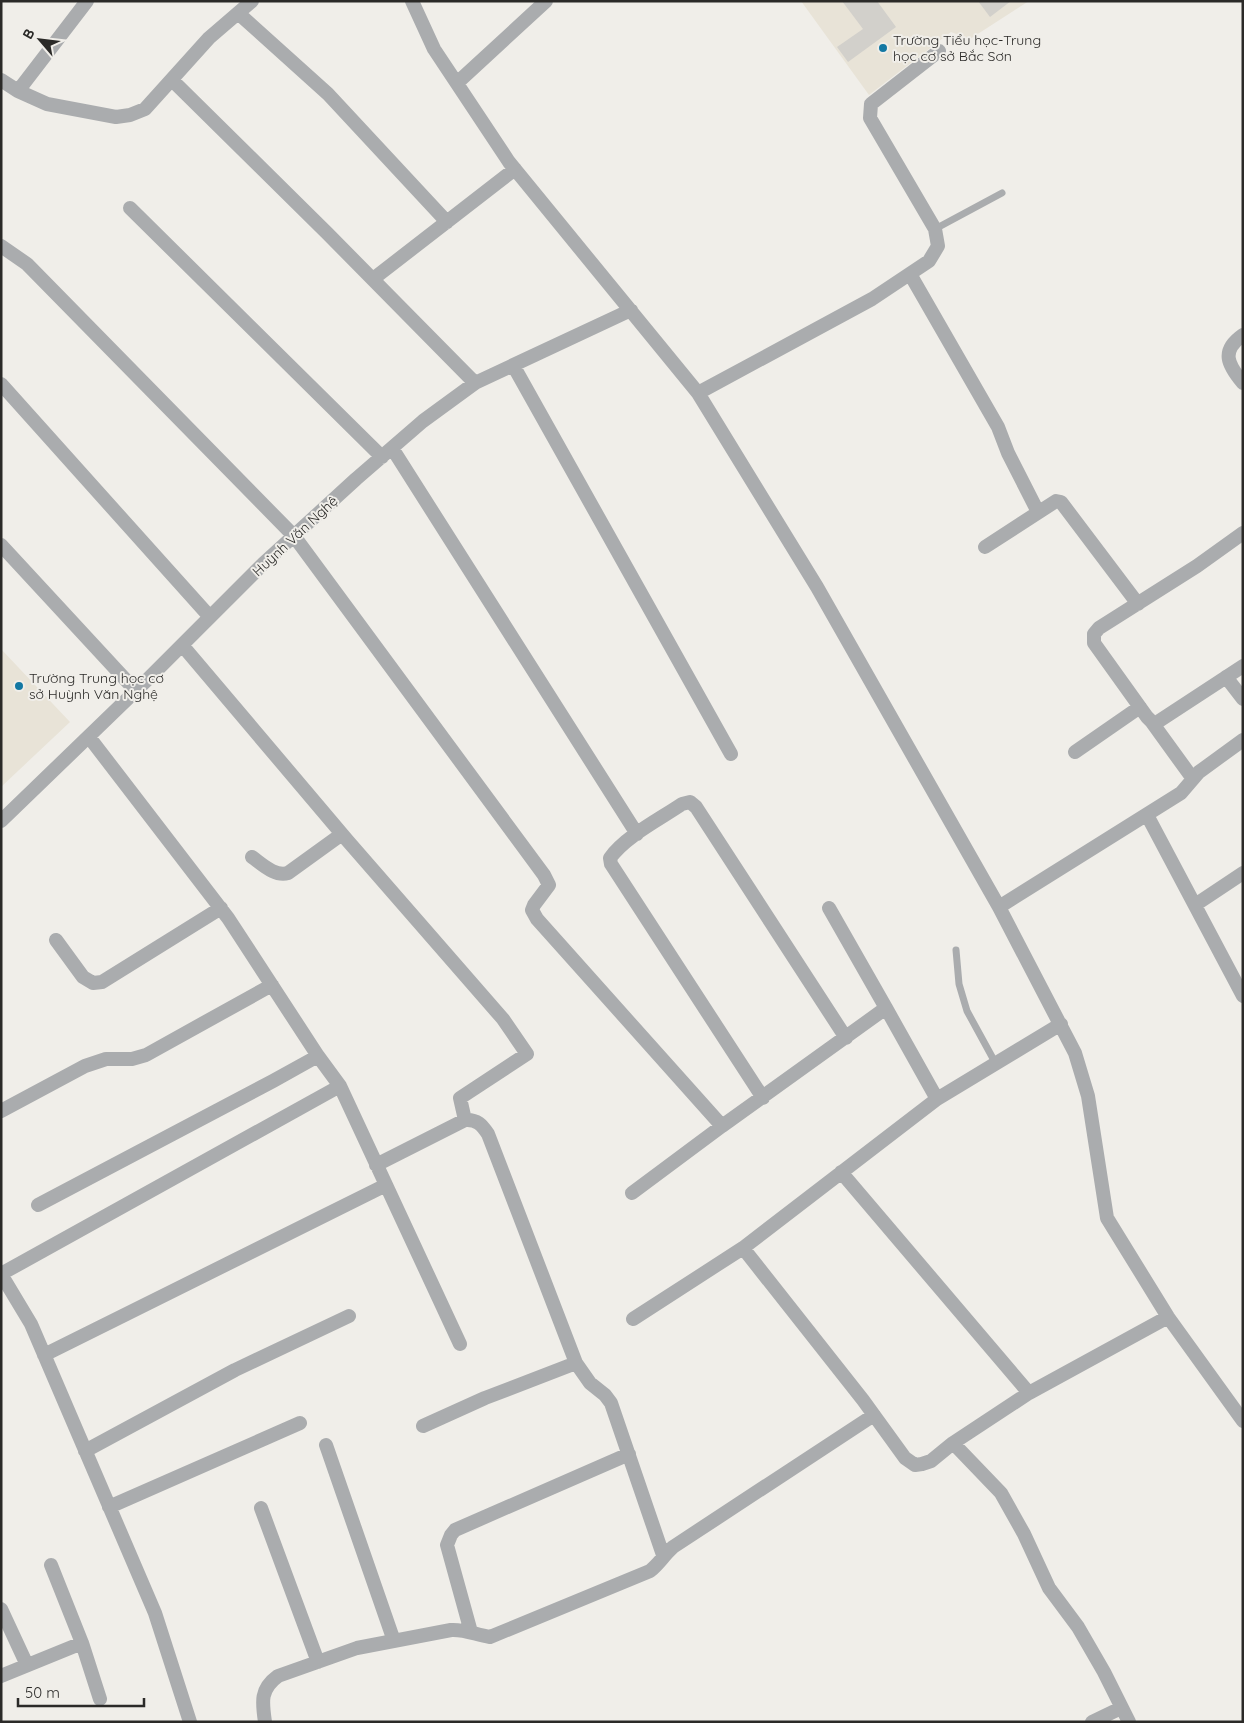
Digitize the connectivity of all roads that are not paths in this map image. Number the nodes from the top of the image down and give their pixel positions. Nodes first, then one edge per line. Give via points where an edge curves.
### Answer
1 (86, 1) edge
2 (252, 1) edge
3 (412, 1) edge
4 (546, 1) edge
5 (238, 13) junction
6 (940, 52) dead end
7 (1, 80) edge
8 (172, 80) junction
9 (457, 83) junction
10 (18, 91) junction
11 (515, 168) junction
12 (1002, 193) dead end
13 (130, 208) dead end
14 (447, 222) junction
15 (935, 229) junction
16 (1, 246) edge
17 (910, 274) junction
18 (373, 279) junction
19 (632, 310) junction
20 (1243, 335) edge
21 (513, 365) junction
22 (475, 383) junction
23 (1243, 383) edge
24 (1, 384) edge
25 (698, 393) junction
26 (387, 453) junction
27 (1038, 512) junction
28 (1243, 533) edge
29 (294, 536) junction
30 (1, 545) edge
31 (986, 547) dead end
32 (1138, 604) junction
33 (210, 617) junction
34 (182, 645) junction
35 (1243, 666) edge
36 (1226, 677) junction
37 (136, 691) junction
38 (1243, 699) edge
39 (1140, 707) junction
40 (1151, 721) junction
41 (88, 737) junction
42 (1243, 740) edge
43 (1075, 752) dead end
44 (731, 754) dead end
45 (1192, 779) junction
46 (1147, 815) junction
47 (1, 821) edge
48 (342, 834) junction
49 (637, 834) junction
50 (252, 857) dead end
51 (1243, 873) edge
52 (1195, 905) junction
53 (999, 906) junction
54 (221, 908) junction
55 (829, 908) dead end
56 (56, 940) dead end
57 (956, 950) dead end
58 (272, 985) junction
59 (1243, 996) edge
60 (886, 1008) junction
61 (1061, 1024) junction
62 (846, 1038) junction
63 (318, 1056) junction
64 (996, 1064) junction
65 (340, 1086) junction
66 (763, 1098) junction
67 (937, 1099) junction
68 (1, 1111) edge
69 (465, 1120) junction
70 (722, 1126) junction
71 (376, 1165) junction
72 (841, 1172) junction
73 (386, 1185) junction
74 (632, 1193) dead end
75 (38, 1205) dead end
76 (743, 1248) junction
77 (1, 1274) edge
78 (349, 1316) dead end
79 (1168, 1317) junction
80 (633, 1319) dead end
81 (460, 1344) dead end
82 (44, 1355) junction
83 (576, 1363) junction
84 (1029, 1393) junction
85 (874, 1415) junction
86 (1243, 1421) edge
87 (300, 1422) dead end
88 (423, 1426) dead end
89 (953, 1443) junction
90 (326, 1445) dead end
91 (85, 1451) junction
92 (629, 1454) junction
93 (109, 1507) junction
94 (261, 1508) dead end
95 (663, 1555) junction
96 (51, 1565) dead end
97 (1, 1609) edge
98 (471, 1632) junction
99 (394, 1640) junction
100 (82, 1643) junction
101 (318, 1662) junction
102 (27, 1665) junction
103 (1, 1676) edge
104 (100, 1699) dead end
105 (1121, 1708) junction
106 (190, 1722) edge
107 (265, 1722) edge
108 (1092, 1722) edge
109 (1129, 1722) edge

1 - 10 street
2 - 5 street
3 - 9 street via 434,49
4 - 9 street
5 - 8 street via 209,38
5 - 14 street via 328,94
6 - 15 street via 870,104 870,118
7 - 10 street
8 - 10 street via 144,109 116,117 47,104
8 - 18 street
9 - 11 street
11 - 14 street
11 - 19 street
12 - 15 lane
13 - 26 street
14 - 18 street
15 - 17 street via 938,246 929,261
16 - 29 street via 27,264
17 - 25 street via 872,299
17 - 27 street via 998,427
18 - 22 street
19 - 21 street, Huỳnh Văn Nghệ
19 - 25 street
20 - 23 street via 1235,340 1228,355 1231,368
21 - 22 street, Huỳnh Văn Nghệ
21 - 44 street
22 - 26 street, Huỳnh Văn Nghệ via 422,421
24 - 33 street
25 - 53 street via 817,587
26 - 29 street, Huỳnh Văn Nghệ
26 - 49 street
27 - 31 street
27 - 32 street via 1056,501 1061,502
28 - 32 street
29 - 33 street, Huỳnh Văn Nghệ
29 - 70 street via 544,875 549,886 532,910 538,919
30 - 37 street
32 - 39 street via 1099,628 1094,634 1094,643
33 - 34 street, Huỳnh Văn Nghệ
34 - 37 street, Huỳnh Văn Nghệ
34 - 48 street
35 - 36 street
36 - 38 street
36 - 40 street via 1156,723
37 - 41 street, Huỳnh Văn Nghệ
39 - 40 street
39 - 43 street
40 - 45 street
41 - 47 street, Huỳnh Văn Nghệ
41 - 54 street
42 - 45 street
45 - 46 street via 1181,793
46 - 52 street
46 - 53 street
48 - 50 street via 288,873 277,873
48 - 69 street via 503,1020 527,1054 460,1098
49 - 62 street via 682,804 690,802 696,807
49 - 66 street via 615,852 610,864
51 - 52 street
52 - 59 street
53 - 61 street
54 - 56 street via 102,982 93,983 83,976
54 - 58 street
55 - 60 street
57 - 64 lane via 959,984 967,1011
58 - 63 street
58 - 68 street via 146,1054 132,1059 106,1059 85,1066
60 - 62 street
60 - 67 street
61 - 64 street
61 - 79 street via 1075,1053 1088,1096 1107,1218
62 - 66 street
63 - 65 street
63 - 75 street
64 - 67 street
65 - 71 street
65 - 77 street
66 - 70 street
67 - 72 street
69 - 71 street
69 - 83 street via 482,1124 488,1134
70 - 74 street
71 - 73 street
72 - 76 street
72 - 84 street
73 - 81 street
73 - 82 street
76 - 80 street
76 - 85 street
77 - 82 street via 31,1324
78 - 91 street via 235,1370
79 - 84 street
79 - 86 street
82 - 91 street
83 - 88 street
83 - 92 street via 611,1404
84 - 89 street
85 - 89 street via 905,1458 915,1465 931,1461
85 - 95 street
87 - 93 street
89 - 105 street via 1001,1493 1050,1588 1078,1627
90 - 99 street
91 - 93 street
92 - 95 street
92 - 98 street via 454,1530 447,1545
93 - 106 street via 155,1613
94 - 101 street
95 - 98 street via 657,1565 645,1573 490,1637
96 - 100 street
97 - 102 street
98 - 99 street via 459,1629
99 - 101 street via 357,1648
100 - 102 street
100 - 104 street
101 - 107 street via 269,1682 264,1692
102 - 103 street
105 - 108 street
105 - 109 street

